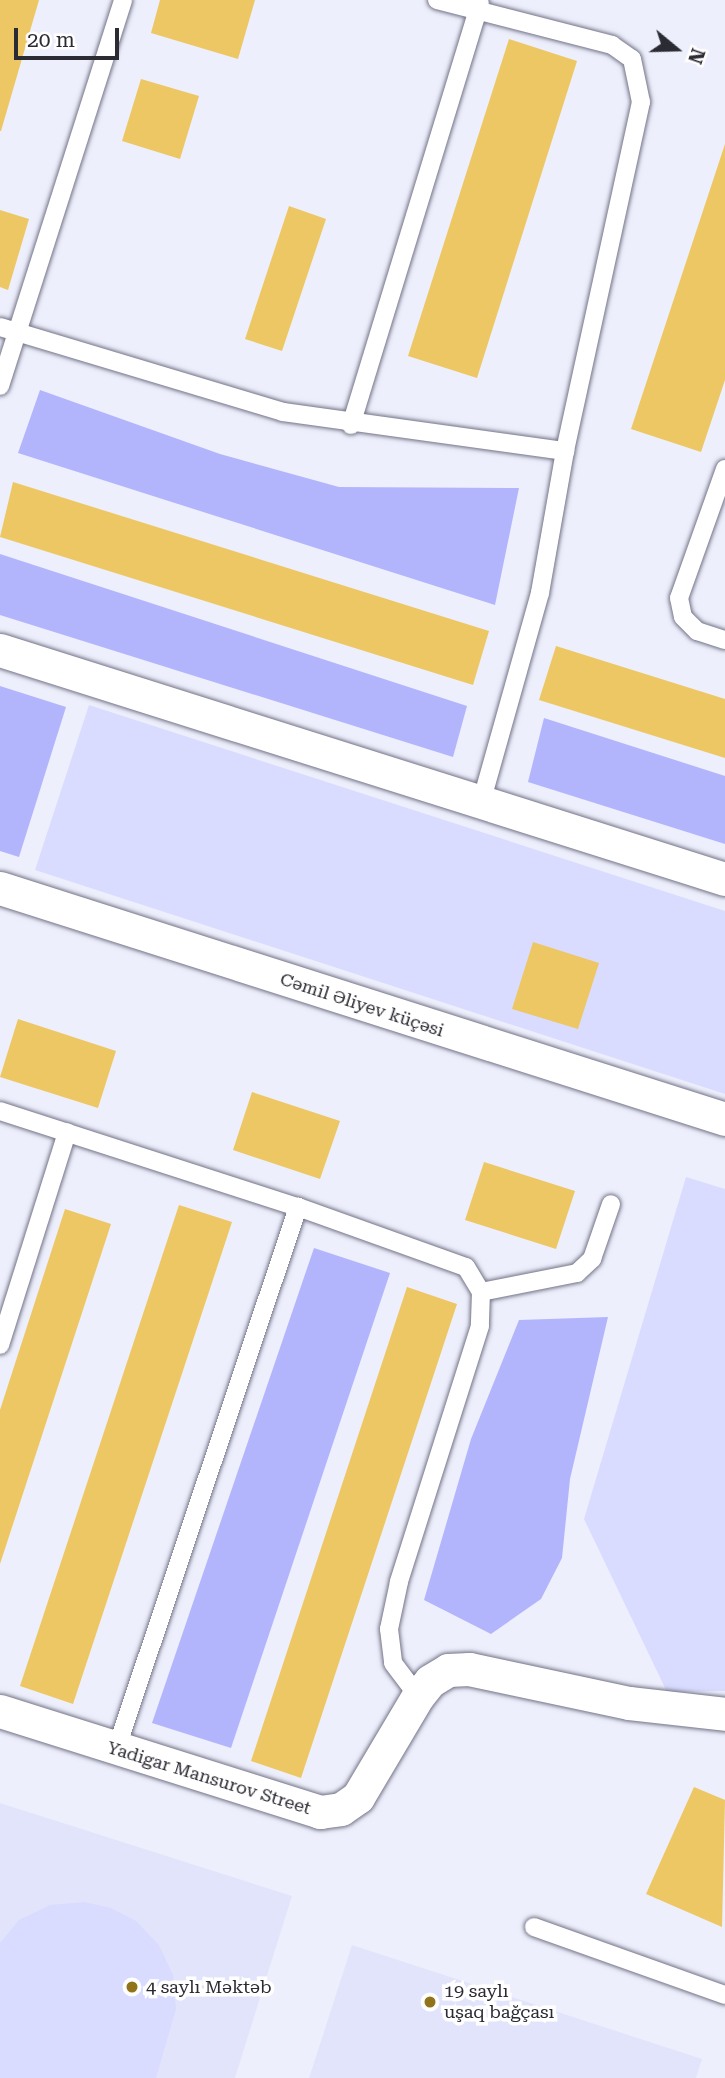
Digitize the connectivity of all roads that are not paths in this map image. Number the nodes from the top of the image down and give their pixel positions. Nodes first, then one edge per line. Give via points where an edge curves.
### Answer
1 (123, 0) edge
2 (437, 0) edge
3 (479, 6) edge
4 (0, 327) edge
5 (18, 332) junction
6 (0, 386) edge
7 (351, 425) junction
8 (565, 452) junction
9 (725, 469) edge
10 (725, 640) edge
11 (0, 650) edge
12 (482, 800) junction
13 (725, 879) edge
14 (0, 888) edge
15 (0, 1111) edge
16 (725, 1119) edge
17 (67, 1132) junction
18 (611, 1204) dead end
19 (298, 1207) junction
20 (481, 1292) junction
21 (0, 1345) edge
22 (418, 1696) junction
23 (0, 1711) edge
24 (725, 1714) edge
25 (116, 1750) junction
26 (534, 1927) dead end
27 (725, 1995) edge

1 - 5 lane
2 - 3 lane
3 - 7 lane
3 - 8 lane via 612,45 632,59 638,77 641,102
4 - 5 lane
5 - 6 lane
5 - 7 lane via 282,412
7 - 8 lane
8 - 12 lane via 540,593
9 - 10 lane via 679,598 683,617 697,631
11 - 12 street
12 - 13 street
14 - 16 street, Cəmil Əliyev küçəsi
15 - 17 lane
17 - 19 lane
17 - 21 lane
18 - 20 lane via 592,1259 577,1273
19 - 20 lane via 466,1267
19 - 25 lane
20 - 22 lane via 480,1326 399,1582 389,1629 393,1663
22 - 24 street, Yadigar Mansurov Street via 448,1670 469,1668 629,1703
22 - 25 street, Yadigar Mansurov Street via 358,1797 341,1809 320,1812
23 - 25 street, Yadigar Mansurov Street
26 - 27 lane

